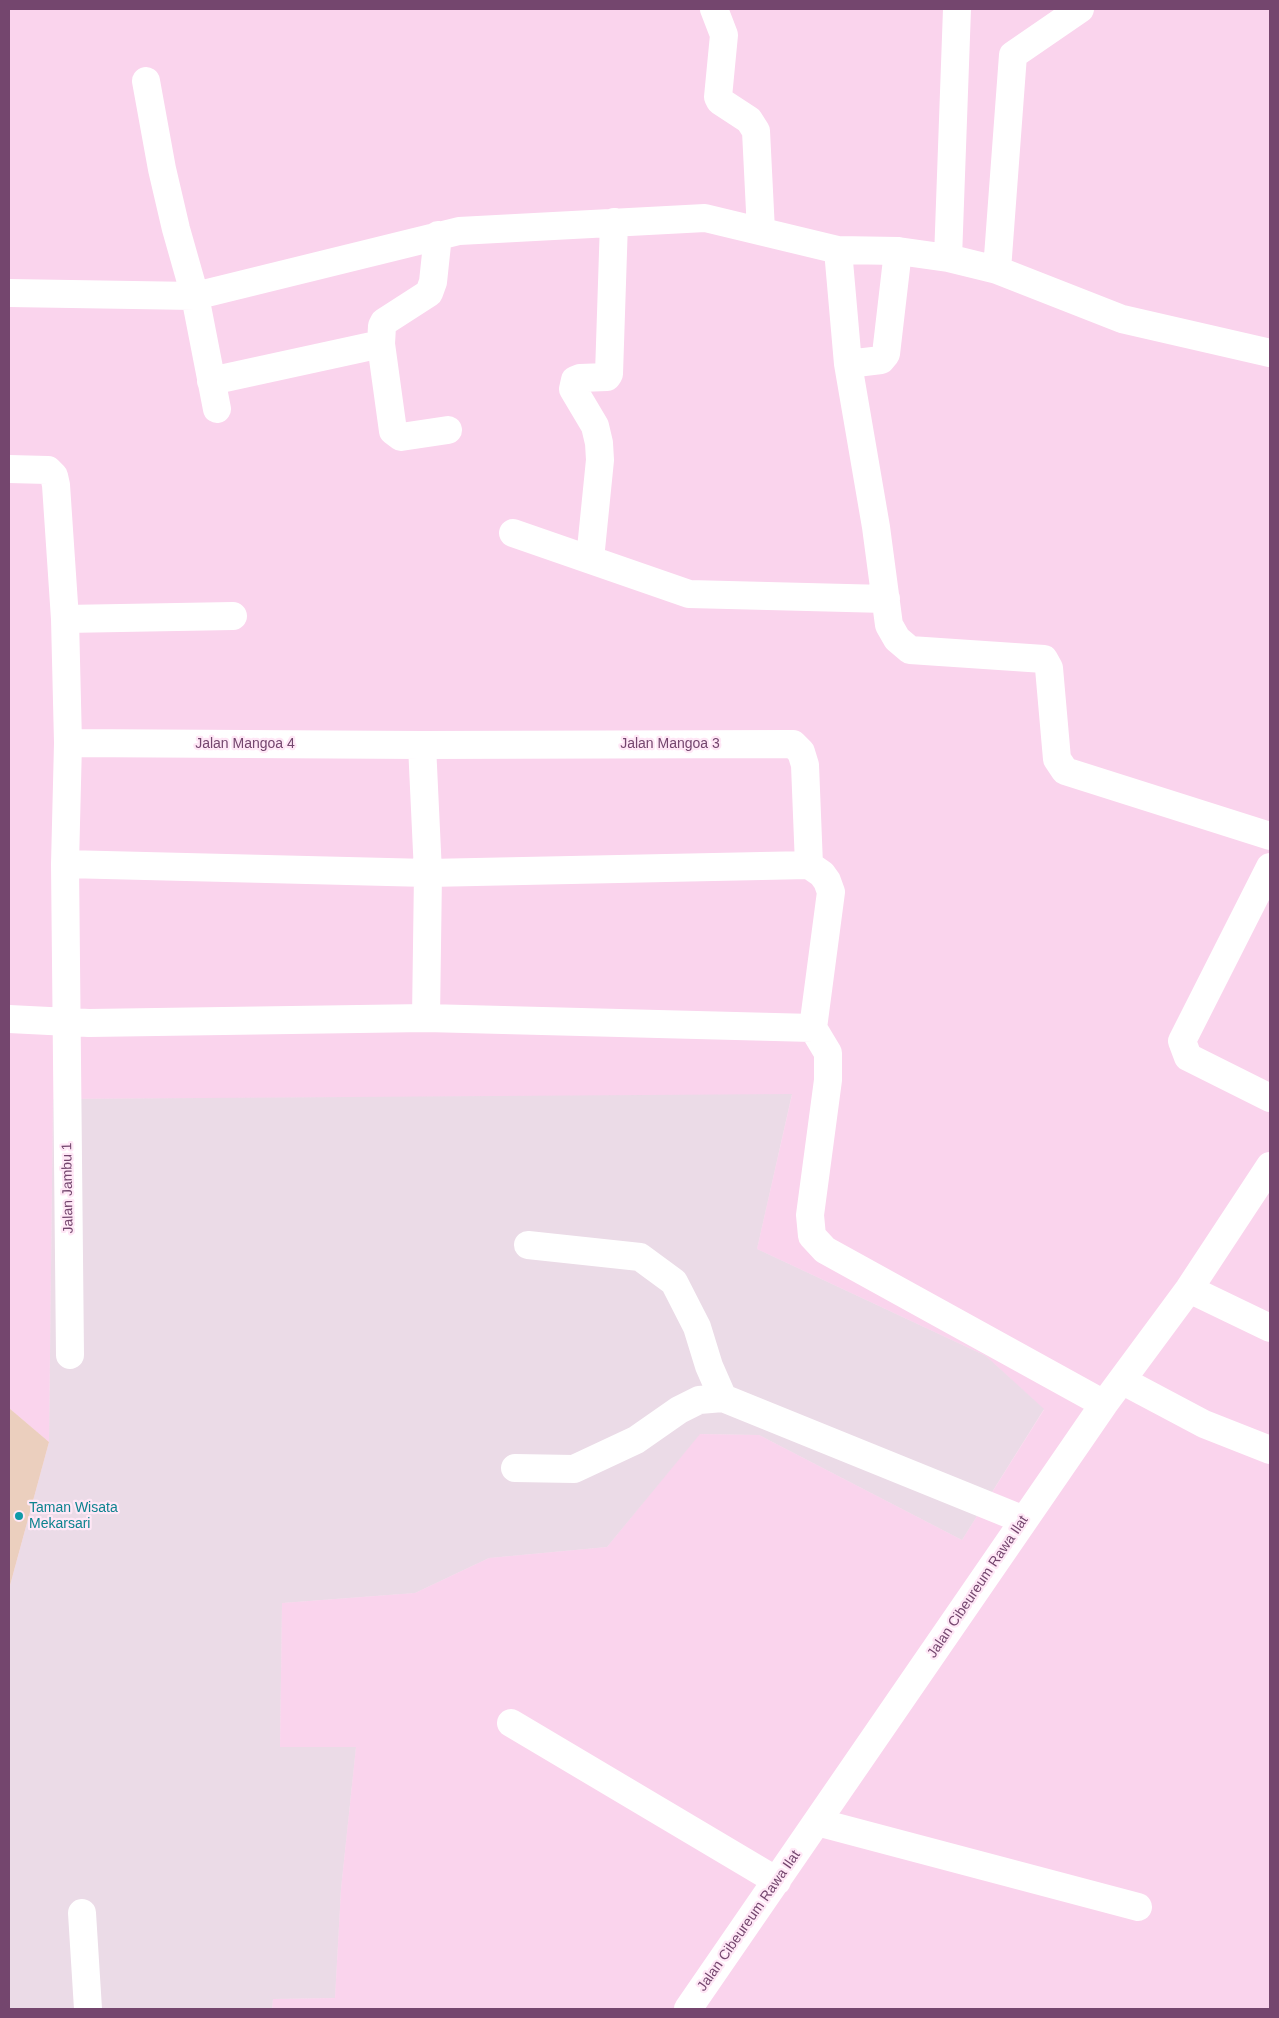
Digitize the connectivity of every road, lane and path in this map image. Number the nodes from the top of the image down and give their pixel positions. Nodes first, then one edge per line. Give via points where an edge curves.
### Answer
1 (714, 9) edge
2 (957, 9) edge
3 (1080, 9) edge
4 (146, 81) dead end
5 (614, 222) junction
6 (761, 231) junction
7 (438, 235) junction
8 (838, 250) junction
9 (898, 251) junction
10 (948, 258) junction
11 (996, 270) junction
12 (9, 293) edge
13 (195, 296) junction
14 (381, 344) junction
15 (1270, 353) edge
16 (848, 364) junction
17 (211, 380) junction
18 (217, 409) dead end
19 (448, 430) dead end
20 (9, 469) edge
21 (513, 533) dead end
22 (590, 559) junction
23 (886, 599) junction
24 (233, 616) dead end
25 (65, 619) junction
26 (68, 742) junction
27 (422, 745) junction
28 (1270, 836) edge
29 (65, 864) junction
30 (809, 864) junction
31 (1270, 867) edge
32 (428, 873) junction
33 (426, 1018) junction
34 (9, 1020) edge
35 (66, 1021) junction
36 (813, 1028) junction
37 (1270, 1098) edge
38 (1270, 1166) edge
39 (528, 1246) dead end
40 (1189, 1289) junction
41 (1270, 1328) edge
42 (70, 1355) dead end
43 (1123, 1380) junction
44 (723, 1398) junction
45 (1104, 1404) junction
46 (1270, 1450) edge
47 (515, 1468) dead end
48 (1024, 1520) junction
49 (511, 1723) dead end
50 (817, 1822) junction
51 (777, 1881) junction
52 (1138, 1907) dead end
53 (82, 1912) dead end
54 (88, 2009) edge
55 (688, 2009) edge

1 - 6 street via 724,35 718,97 754,124 756,131
2 - 10 street
3 - 11 street via 1013,55
4 - 13 street via 164,177
5 - 6 street via 705,218
5 - 7 street
5 - 22 street via 609,374 607,377 575,380 573,389 595,426 599,443
6 - 8 street
7 - 13 street
7 - 14 street via 429,293 384,322
8 - 9 street
8 - 16 street
9 - 10 street
9 - 16 street via 886,354 880,360
10 - 11 street
11 - 15 street via 1122,319
12 - 13 street
13 - 17 street
14 - 17 street
14 - 19 street via 393,431 402,437
16 - 23 street
17 - 18 street
20 - 25 street, Jalan Jambu 1 via 48,470 54,476
21 - 22 street
22 - 23 street via 689,594
23 - 28 street via 889,625 897,640 910,650 1044,659 1048,668 1057,759 1065,771
24 - 25 street
25 - 26 street, Jalan Jambu 1
26 - 27 street, Jalan Mangoa 4
26 - 29 street, Jalan Jambu 1
27 - 30 street, Jalan Mangoa 3 via 793,744 801,752 805,765
27 - 32 street
29 - 32 street
29 - 35 street, Jalan Jambu 1
30 - 32 street
30 - 36 street via 828,881 831,892
31 - 37 street via 1182,1040 1188,1057
32 - 33 street
33 - 35 street
33 - 36 street
34 - 35 street
35 - 42 street, Jalan Jambu 1
36 - 45 street via 828,1052 828,1080 810,1215 812,1236 825,1250
38 - 40 street, Jalan Cibeureum Rawa Ilat
39 - 44 street via 640,1257 674,1282 697,1327
40 - 41 street
40 - 43 street, Jalan Cibeureum Rawa Ilat
43 - 45 street, Jalan Cibeureum Rawa Ilat
43 - 46 street via 1204,1424
44 - 47 street via 698,1400 636,1440 574,1469
44 - 48 street
45 - 48 street, Jalan Cibeureum Rawa Ilat
48 - 50 street, Jalan Cibeureum Rawa Ilat
49 - 51 street
50 - 51 street, Jalan Cibeureum Rawa Ilat
50 - 52 street
51 - 55 street, Jalan Cibeureum Rawa Ilat
53 - 54 street

